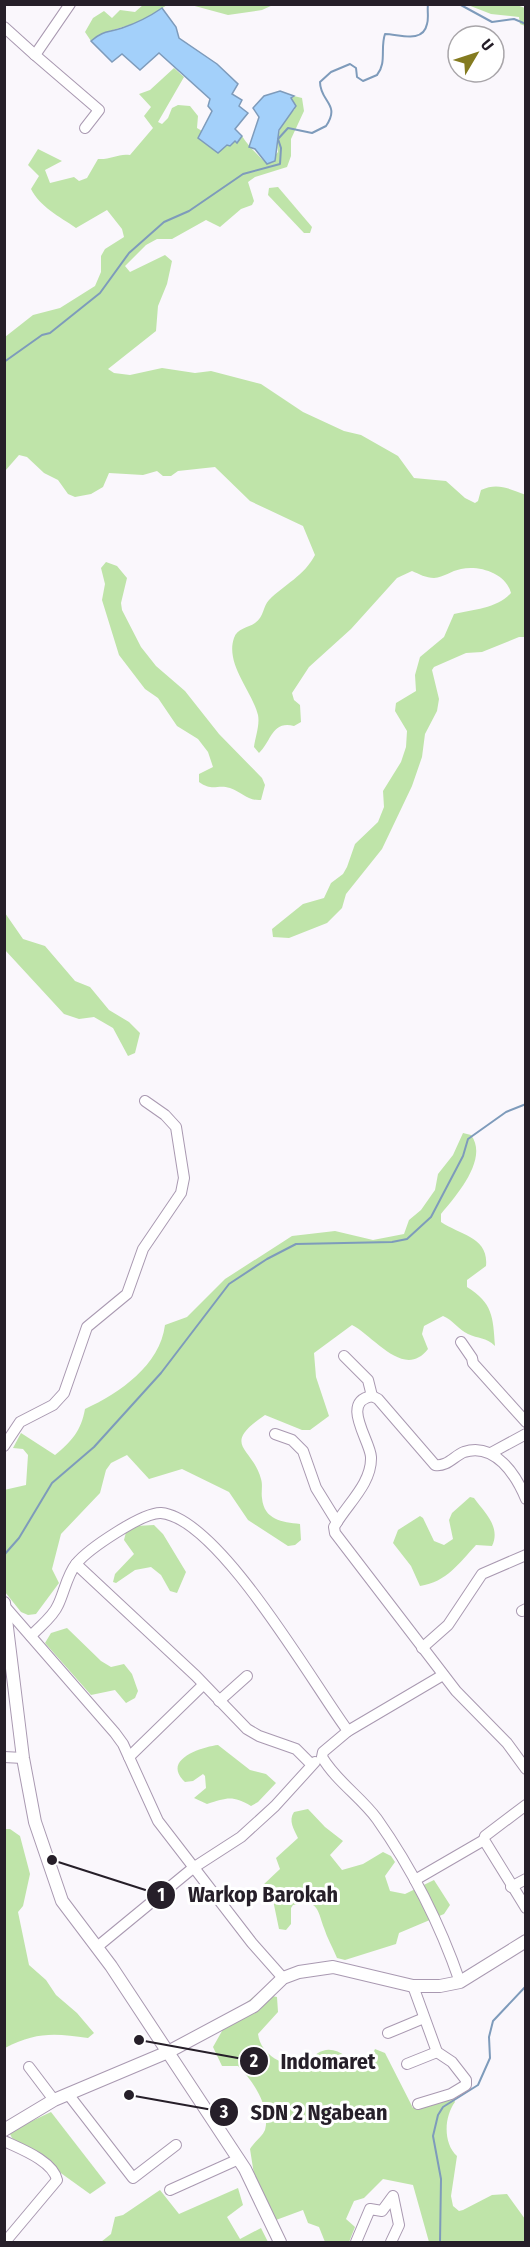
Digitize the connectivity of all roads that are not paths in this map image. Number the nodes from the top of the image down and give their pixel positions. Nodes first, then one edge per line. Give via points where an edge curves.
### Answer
1 (70, 4) edge
2 (4, 27) edge
3 (35, 55) junction
4 (85, 128) dead end
5 (146, 1101) dead end
6 (461, 1342) dead end
7 (344, 1356) dead end
8 (372, 1396) junction
9 (525, 1422) edge
10 (275, 1434) dead end
11 (525, 1434) edge
12 (4, 1446) edge
13 (491, 1454) junction
14 (525, 1499) edge
15 (337, 1522) junction
16 (525, 1555) edge
17 (76, 1564) junction
18 (6, 1606) edge
19 (31, 1636) junction
20 (422, 1648) junction
21 (443, 1675) junction
22 (247, 1676) dead end
23 (204, 1685) junction
24 (219, 1701) junction
25 (348, 1731) junction
26 (4, 1757) edge
27 (129, 1757) junction
28 (322, 1757) junction
29 (23, 1758) junction
30 (311, 1764) junction
31 (525, 1769) edge
32 (525, 1805) edge
33 (484, 1840) junction
34 (194, 1868) junction
35 (525, 1879) edge
36 (415, 1880) junction
37 (511, 1887) junction
38 (525, 1908) edge
39 (525, 1941) edge
40 (97, 1947) junction
41 (283, 1978) junction
42 (460, 1982) junction
43 (413, 1986) junction
44 (424, 2018) junction
45 (388, 2033) dead end
46 (168, 2052) junction
47 (437, 2052) junction
48 (407, 2064) dead end
49 (29, 2067) dead end
50 (68, 2094) junction
51 (54, 2100) junction
52 (418, 2104) dead end
53 (4, 2130) edge
54 (4, 2141) edge
55 (176, 2145) dead end
56 (239, 2159) junction
57 (170, 2190) dead end
58 (382, 2211) junction
59 (396, 2218) junction
60 (5, 2242) edge
61 (280, 2242) edge
62 (356, 2242) edge
63 (391, 2242) edge

1 - 3 street
2 - 3 street
3 - 4 street via 99,110
5 - 12 street via 176,1127 184,1178 181,1193 143,1249 127,1294 87,1327 64,1393 53,1405 21,1422
6 - 9 street via 479,1371
7 - 8 street via 368,1380
8 - 13 street via 435,1465 444,1465 467,1451
8 - 15 street via 357,1408 371,1463 364,1484
10 - 15 street via 292,1440 303,1451 316,1488
11 - 13 street
13 - 14 street via 509,1468
15 - 20 street via 335,1533
16 - 20 street via 482,1574 448,1625
17 - 19 street via 58,1607
17 - 23 street
17 - 25 street via 136,1519 161,1513 189,1526 228,1562 256,1596
18 - 19 street
18 - 29 street
19 - 27 street via 107,1724
20 - 21 street
21 - 25 street
21 - 31 street via 507,1743
22 - 24 street
23 - 24 street
23 - 27 street
24 - 30 street via 254,1734 296,1749
25 - 28 street
26 - 29 street
27 - 34 street via 154,1813
28 - 30 street
28 - 36 street via 376,1818
29 - 40 street via 35,1822 62,1901
30 - 34 street via 255,1825
32 - 33 street
33 - 36 street
33 - 37 street
34 - 40 street
34 - 41 street
35 - 37 street
36 - 42 street via 443,1933
37 - 38 street
39 - 42 street
40 - 46 street
41 - 43 street via 315,1968 333,1968
41 - 46 street via 254,2006
42 - 43 street
43 - 44 street
44 - 45 street
44 - 47 street
46 - 50 street
46 - 56 street
47 - 48 street
47 - 52 street via 461,2072 466,2085
49 - 51 street
50 - 51 street
50 - 55 street via 133,2178
51 - 53 street
54 - 60 street via 28,2152 57,2178 49,2193
56 - 57 street
56 - 61 street
58 - 59 street
58 - 59 street via 393,2196
58 - 62 street via 369,2209
59 - 63 street via 399,2225

